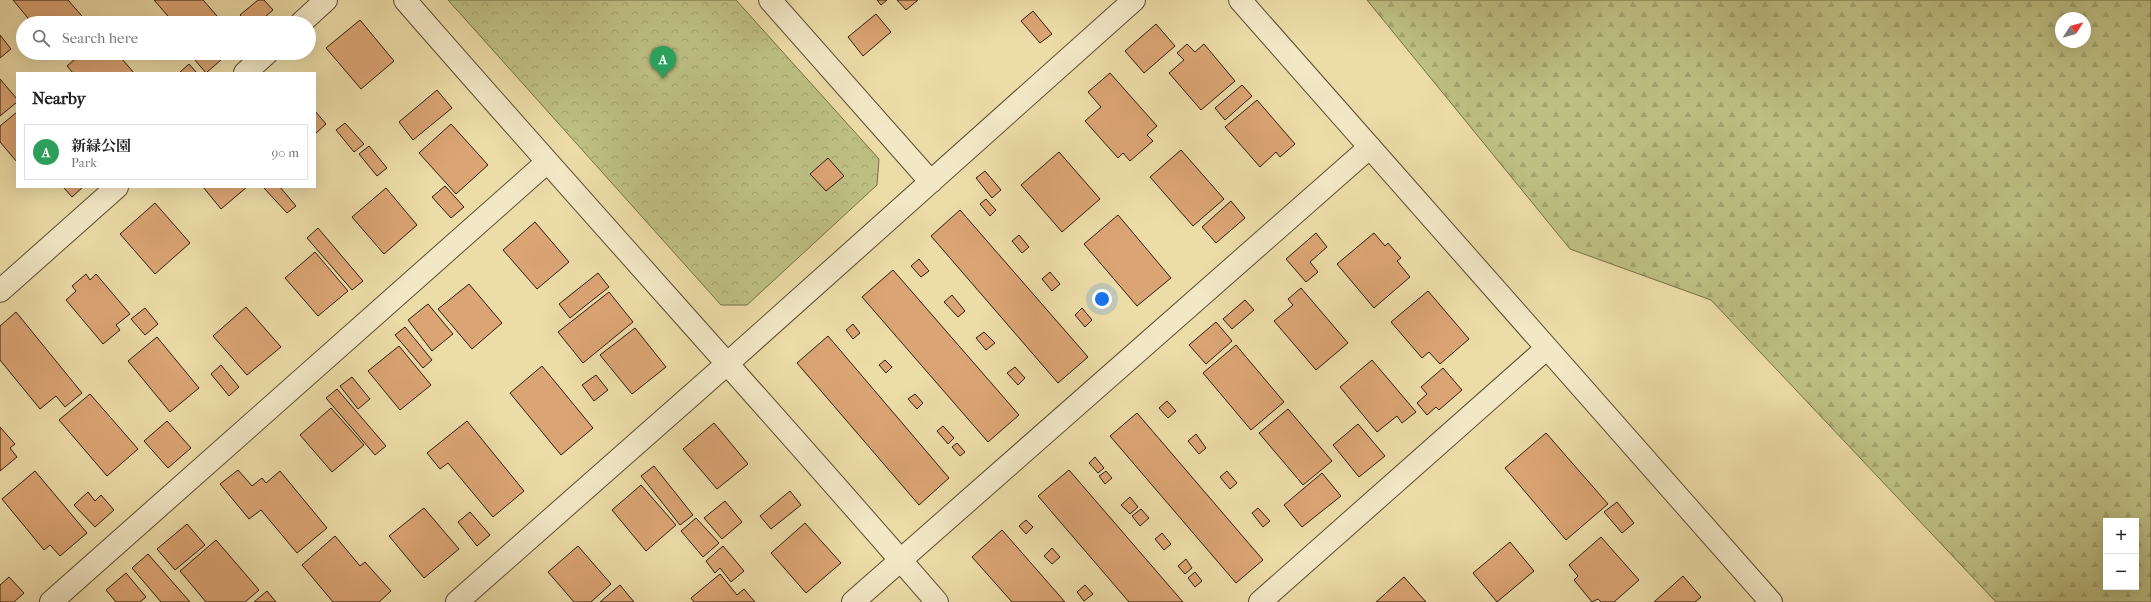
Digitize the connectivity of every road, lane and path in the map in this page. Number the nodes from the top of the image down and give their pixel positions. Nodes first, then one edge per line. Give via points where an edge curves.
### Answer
1 (326, 0) edge
2 (405, 0) edge
3 (770, 0) edge
4 (1134, 0) edge
5 (1240, 0) edge
6 (309, 16) edge
7 (259, 60) edge
8 (246, 72) edge
9 (1370, 147) junction
10 (546, 163) junction
11 (931, 182) junction
12 (116, 188) edge
13 (0, 291) edge
14 (1546, 348) junction
15 (728, 363) junction
16 (900, 560) junction
17 (51, 602) edge
18 (457, 602) edge
19 (853, 602) edge
20 (937, 602) edge
21 (1260, 602) edge
22 (1771, 602) edge

1 - 6 street
2 - 10 street
3 - 11 street
4 - 11 street
5 - 9 street
7 - 8 street
9 - 14 street
9 - 16 street
10 - 15 street
10 - 17 street
11 - 15 street
12 - 13 street
14 - 21 street
14 - 22 street
15 - 16 street
15 - 18 street
16 - 19 street
16 - 20 street

